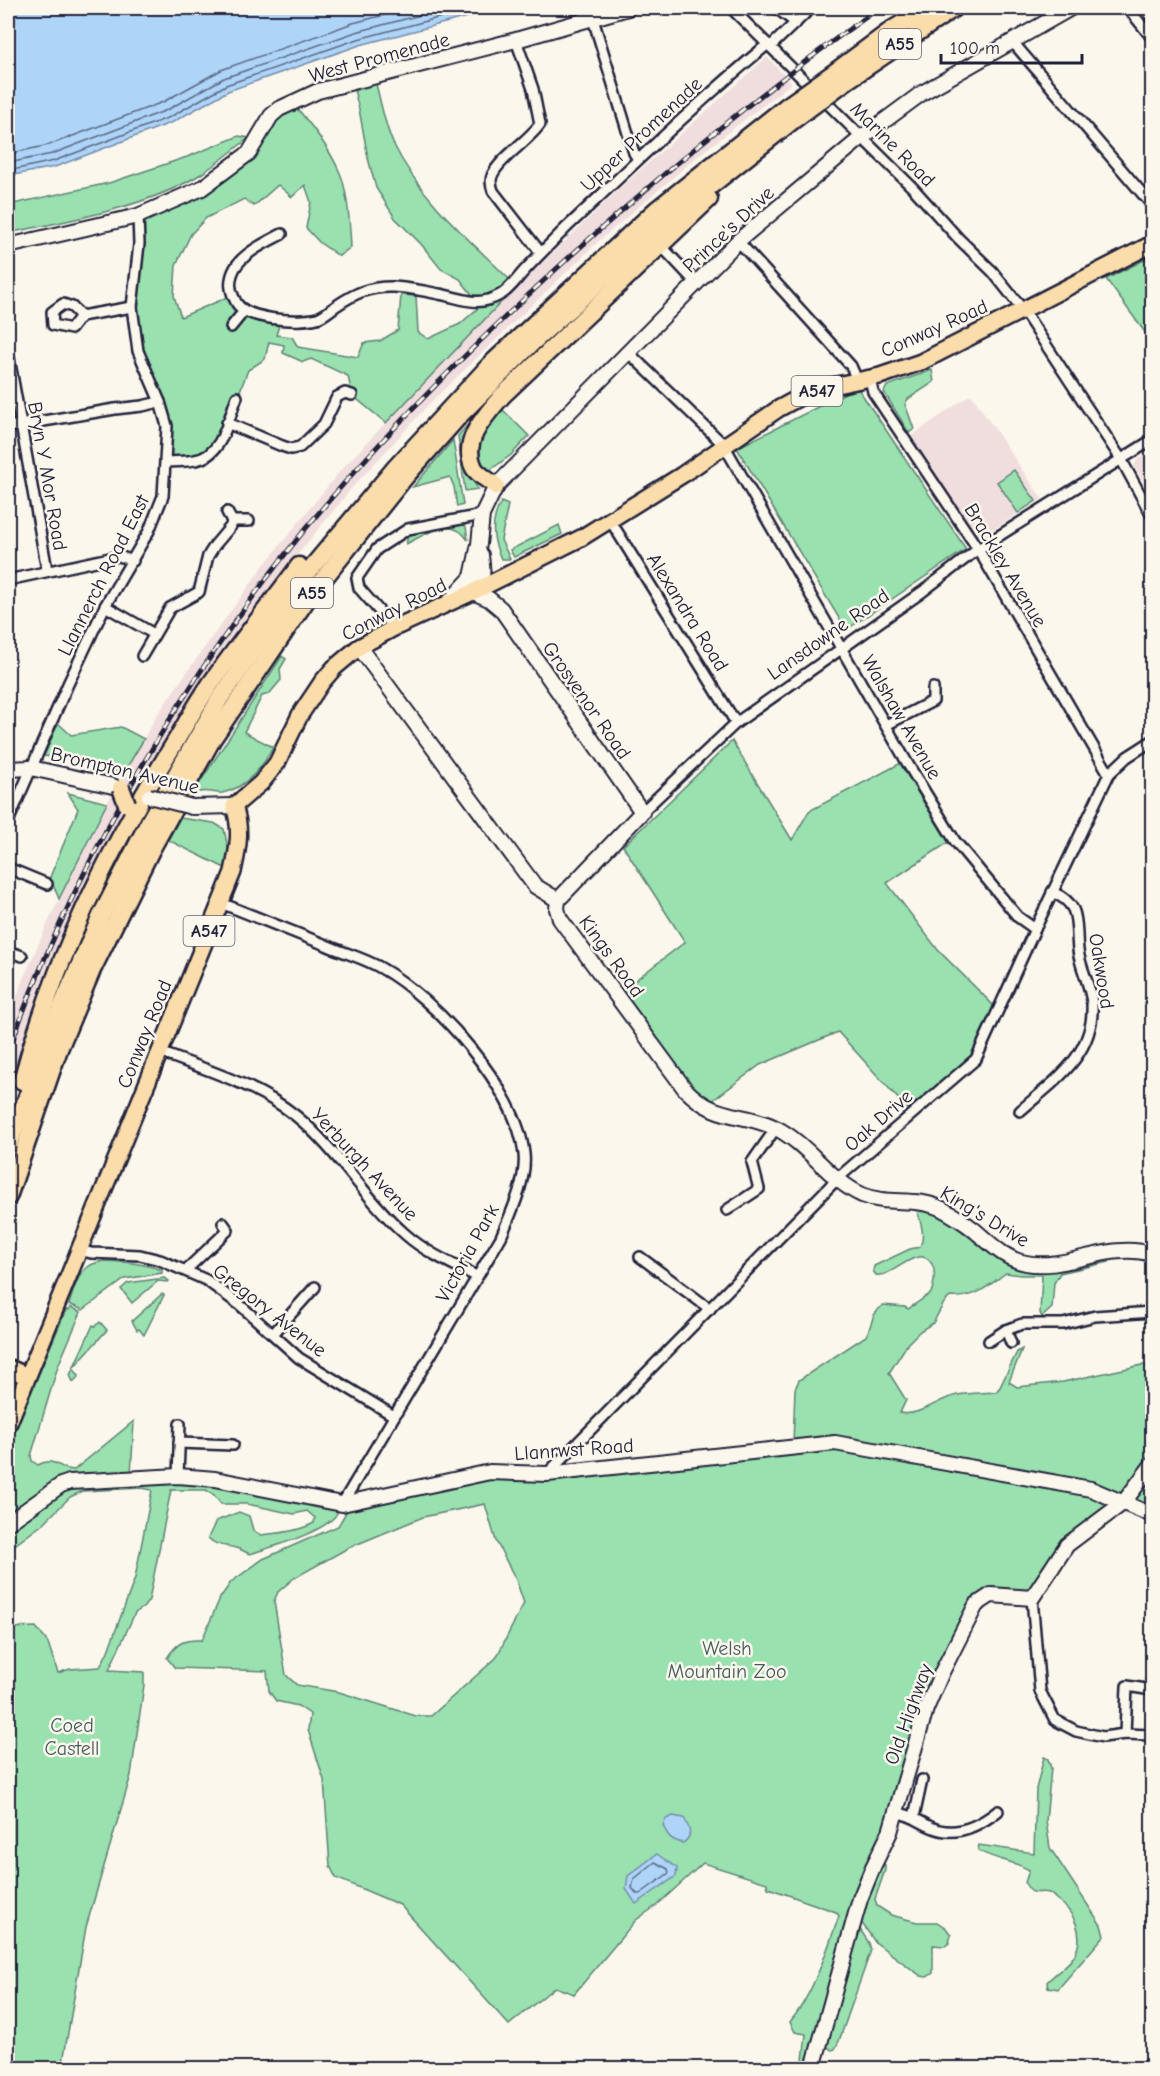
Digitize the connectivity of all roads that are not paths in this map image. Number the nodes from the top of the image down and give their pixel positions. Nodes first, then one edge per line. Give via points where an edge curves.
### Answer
1 (628, 8) edge
2 (731, 8) edge
3 (776, 8) edge
4 (811, 8) edge
5 (929, 8) edge
6 (954, 8) edge
7 (1071, 8) edge
8 (1128, 8) edge
9 (593, 19) junction
10 (796, 23) junction
11 (1152, 38) edge
12 (516, 40) junction
13 (1011, 40) junction
14 (769, 45) junction
15 (842, 75) junction
16 (791, 112) junction
17 (768, 138) junction
18 (861, 138) junction
19 (638, 159) junction
20 (1152, 205) edge
21 (138, 216) junction
22 (266, 230) dead end
23 (282, 234) dead end
24 (272, 239) junction
25 (738, 241) junction
26 (1152, 244) edge
27 (8, 246) edge
28 (667, 252) dead end
29 (541, 253) junction
30 (697, 284) junction
31 (132, 307) junction
32 (1023, 310) junction
33 (244, 311) junction
34 (81, 316) dead end
35 (231, 327) dead end
36 (8, 352) edge
37 (628, 352) junction
38 (490, 365) junction
39 (863, 379) junction
40 (352, 395) dead end
41 (237, 397) dead end
42 (160, 402) junction
43 (227, 423) junction
44 (21, 425) junction
45 (8, 427) edge
46 (1152, 440) edge
47 (723, 445) junction
48 (1121, 459) junction
49 (166, 462) junction
50 (496, 486) junction
51 (227, 512) dead end
52 (482, 515) junction
53 (1152, 516) edge
54 (610, 520) junction
55 (232, 521) junction
56 (249, 521) dead end
57 (479, 544) junction
58 (978, 549) junction
59 (133, 561) junction
60 (47, 570) junction
61 (502, 578) junction
62 (8, 580) edge
63 (473, 592) junction
64 (447, 604) junction
65 (105, 606) junction
66 (501, 609) junction
67 (394, 628) junction
68 (154, 634) junction
69 (359, 647) junction
70 (842, 648) junction
71 (142, 656) dead end
72 (933, 688) dead end
73 (736, 723) junction
74 (886, 726) junction
75 (1152, 741) edge
76 (31, 768) junction
77 (8, 769) edge
78 (1109, 774) junction
79 (131, 793) junction
80 (234, 806) junction
81 (642, 812) junction
82 (8, 822) edge
83 (8, 868) edge
84 (47, 884) dead end
85 (1052, 892) junction
86 (558, 900) junction
87 (221, 903) junction
88 (1035, 929) junction
89 (8, 951) edge
90 (22, 956) dead end
91 (160, 1052) junction
92 (1020, 1111) dead end
93 (776, 1128) junction
94 (8, 1137) edge
95 (8, 1147) edge
96 (838, 1178) junction
97 (8, 1197) edge
98 (728, 1210) dead end
99 (223, 1223) dead end
100 (80, 1250) junction
101 (1152, 1254) edge
102 (640, 1257) dead end
103 (186, 1270) junction
104 (476, 1276) junction
105 (315, 1287) dead end
106 (710, 1309) junction
107 (1152, 1312) edge
108 (1006, 1330) junction
109 (273, 1334) junction
110 (989, 1341) dead end
111 (1011, 1343) dead end
112 (8, 1368) edge
113 (27, 1376) junction
114 (394, 1416) junction
115 (180, 1424) dead end
116 (8, 1425) edge
117 (179, 1443) junction
118 (233, 1445) dead end
119 (1152, 1465) edge
120 (547, 1474) junction
121 (178, 1476) junction
122 (1124, 1502) junction
123 (342, 1504) junction
124 (1152, 1515) edge
125 (8, 1523) edge
126 (1032, 1598) junction
127 (1146, 1689) dead end
128 (1125, 1734) junction
129 (1152, 1735) edge
130 (922, 1780) dead end
131 (998, 1811) dead end
132 (896, 1813) junction
133 (914, 1817) junction
134 (813, 2068) edge

1 - 9 main road, West Promenade
2 - 14 street, Marine Road
3 - 10 street
4 - 10 street, Upper Promenade
5 - 15 highway, A55 via 893,29
6 - 15 highway, A55
7 - 13 main road, Prince's Drive
8 - 11 street
9 - 12 main road, West Promenade
9 - 19 street
10 - 14 street, Upper Promenade
12 - 21 main road, West Promenade via 318,91 279,109 249,153 202,188
12 - 29 street via 540,124 490,180 492,191
13 - 18 main road, Prince's Drive via 922,93
13 - 20 street
14 - 18 street, Marine Road
14 - 19 street, Upper Promenade
15 - 16 highway, A55, bridge
16 - 17 highway, A55
16 - 38 highway, A55 via 656,210
17 - 50 highway via 736,175 502,396 477,426 470,450 474,469
17 - 97 highway, A55 via 657,230 461,414 305,602 213,738 146,860 59,1048
18 - 25 main road, Prince's Drive
18 - 32 street, Marine Road via 992,271
19 - 29 street, Upper Promenade
21 - 27 main road, West Promenade
21 - 31 street, Llannerch Road East
22 - 24 street
23 - 24 street
24 - 33 street via 241,260 232,275 230,290
25 - 30 main road, Prince's Drive
25 - 39 street, Brackley Avenue
26 - 32 main road, Conway Road / A547
28 - 30 street
29 - 33 street, Upper Promenade via 503,294 487,301 470,302 394,287 355,293 320,318 302,321
30 - 37 main road, Prince's Drive
31 - 34 street
31 - 42 street, Llannerch Road East via 138,351
32 - 39 main road, Conway Road / A547 via 937,355
32 - 48 street, Marine Road
33 - 35 street
36 - 44 street, Bryn Y Mor Road
37 - 47 street, Walshaw Avenue
37 - 50 main road, Prince's Drive
38 - 79 highway via 388,465 304,560
38 - 95 highway, A55 via 396,467 308,572 219,700 150,820 101,916
39 - 47 main road, Conway Road / A547 via 802,396
39 - 58 street, Brackley Avenue
40 - 43 street via 337,397 324,424 300,447 291,449
41 - 43 street
42 - 44 street
42 - 49 street, Llannerch Road East via 167,426
43 - 49 street via 219,446 210,455
44 - 45 street
44 - 60 street, Bryn Y Mor Road
46 - 48 street, Lansdowne Road
47 - 54 main road, Conway Road / A547
47 - 70 street, Walshaw Avenue
48 - 53 street, Marine Road
48 - 58 street, Lansdowne Road
49 - 59 street, Llannerch Road East via 163,496
50 - 52 main road, Prince's Drive
51 - 55 street
52 - 57 main road, Prince's Drive
52 - 67 street via 408,529 377,549 357,578 359,588
54 - 61 main road, Conway Road / A547
54 - 73 street, Alexandra Road
55 - 56 street
55 - 68 street via 208,556 199,592 170,608
57 - 63 main road, Prince's Drive via 483,574 481,584
57 - 64 main road, Prince's Drive via 472,577
58 - 70 street, Lansdowne Road
58 - 78 street, Brackley Avenue
59 - 60 street via 119,556
59 - 65 street, Llannerch Road East
60 - 62 street
61 - 63 main road, Conway Road / A547
61 - 66 main road via 497,598
63 - 64 main road, Conway Road / A547
63 - 66 main road, Grosvenor Road
64 - 67 main road, Conway Road / A547
65 - 68 street
65 - 76 street, Llannerch Road East
66 - 81 main road, Grosvenor Road
67 - 69 main road, Conway Road / A547
68 - 71 street
69 - 80 main road, Conway Road / A547 via 322,682 300,716 278,763
69 - 86 main road, Kings Road via 536,886
70 - 73 street, Lansdowne Road
70 - 74 street, Walshaw Avenue
72 - 74 street via 933,701
73 - 81 street, Lansdowne Road
74 - 88 street, Walshaw Avenue via 955,841 1018,917
75 - 78 street, Oak Drive via 1126,757
76 - 77 main road, Brompton Avenue
76 - 79 main road, Brompton Avenue
76 - 82 street, Llannerch Road East
78 - 85 street, Oak Drive
79 - 80 main road, Brompton Avenue, bridge via 192,807
79 - 94 highway via 122,833 73,931 32,1041
80 - 87 main road, Conway Road / A547 via 239,848
81 - 86 main road, Lansdowne Road
83 - 84 street
85 - 88 street, Oak Drive
85 - 92 street, Oakwood via 1076,911 1080,963 1092,1002 1092,1018 1084,1045 1070,1068
86 - 93 main road, Kings Road via 560,919 685,1089 720,1113
87 - 91 main road, Conway Road / A547
87 - 104 street, Victoria Park via 378,966 403,981 452,1026 494,1082 510,1109 525,1156 516,1202 501,1237
88 - 96 street, Oak Drive via 976,1059
89 - 90 street
91 - 100 main road, Conway Road / A547
91 - 104 street, Yerburgh Avenue via 260,1092 280,1104 315,1133 406,1235
93 - 96 main road, Kings Road via 806,1148
93 - 98 street via 752,1162 759,1190
96 - 101 main road, King's Drive via 874,1199 912,1201 940,1208 999,1251 1023,1262 1054,1263 1129,1250
96 - 106 street, Oak Drive
99 - 103 street via 228,1230
100 - 103 street, Gregory Avenue via 140,1255
100 - 113 main road, Conway Road / A547
102 - 106 street
103 - 109 street, Gregory Avenue via 222,1291
104 - 114 street, Victoria Park
105 - 109 street
106 - 120 street, Oak Drive
107 - 108 street via 1095,1316 1063,1324 1030,1323
108 - 110 street
108 - 111 street
109 - 114 street, Gregory Avenue via 299,1358
112 - 113 highway
113 - 116 main road, Conway Road / A547
114 - 123 street, Victoria Park
115 - 117 street
117 - 118 street
117 - 121 street
119 - 122 main road
120 - 122 main road, Llanrwst Road via 835,1443 1091,1489
120 - 123 main road, Llanrwst Road via 490,1472
121 - 123 main road, Llanrwst Road via 214,1479
121 - 125 main road, Llanrwst Road via 65,1483
122 - 124 main road, Llanrwst Road
122 - 126 main road via 1066,1545
126 - 128 street via 1040,1690 1055,1720 1076,1731 1103,1737
126 - 132 main road, Old Highway via 991,1595 976,1605 926,1709
127 - 128 street via 1127,1686
128 - 129 street
130 - 133 street
131 - 133 street via 970,1829 954,1831 935,1828
132 - 133 street
132 - 134 main road, Old Highway via 860,1899

